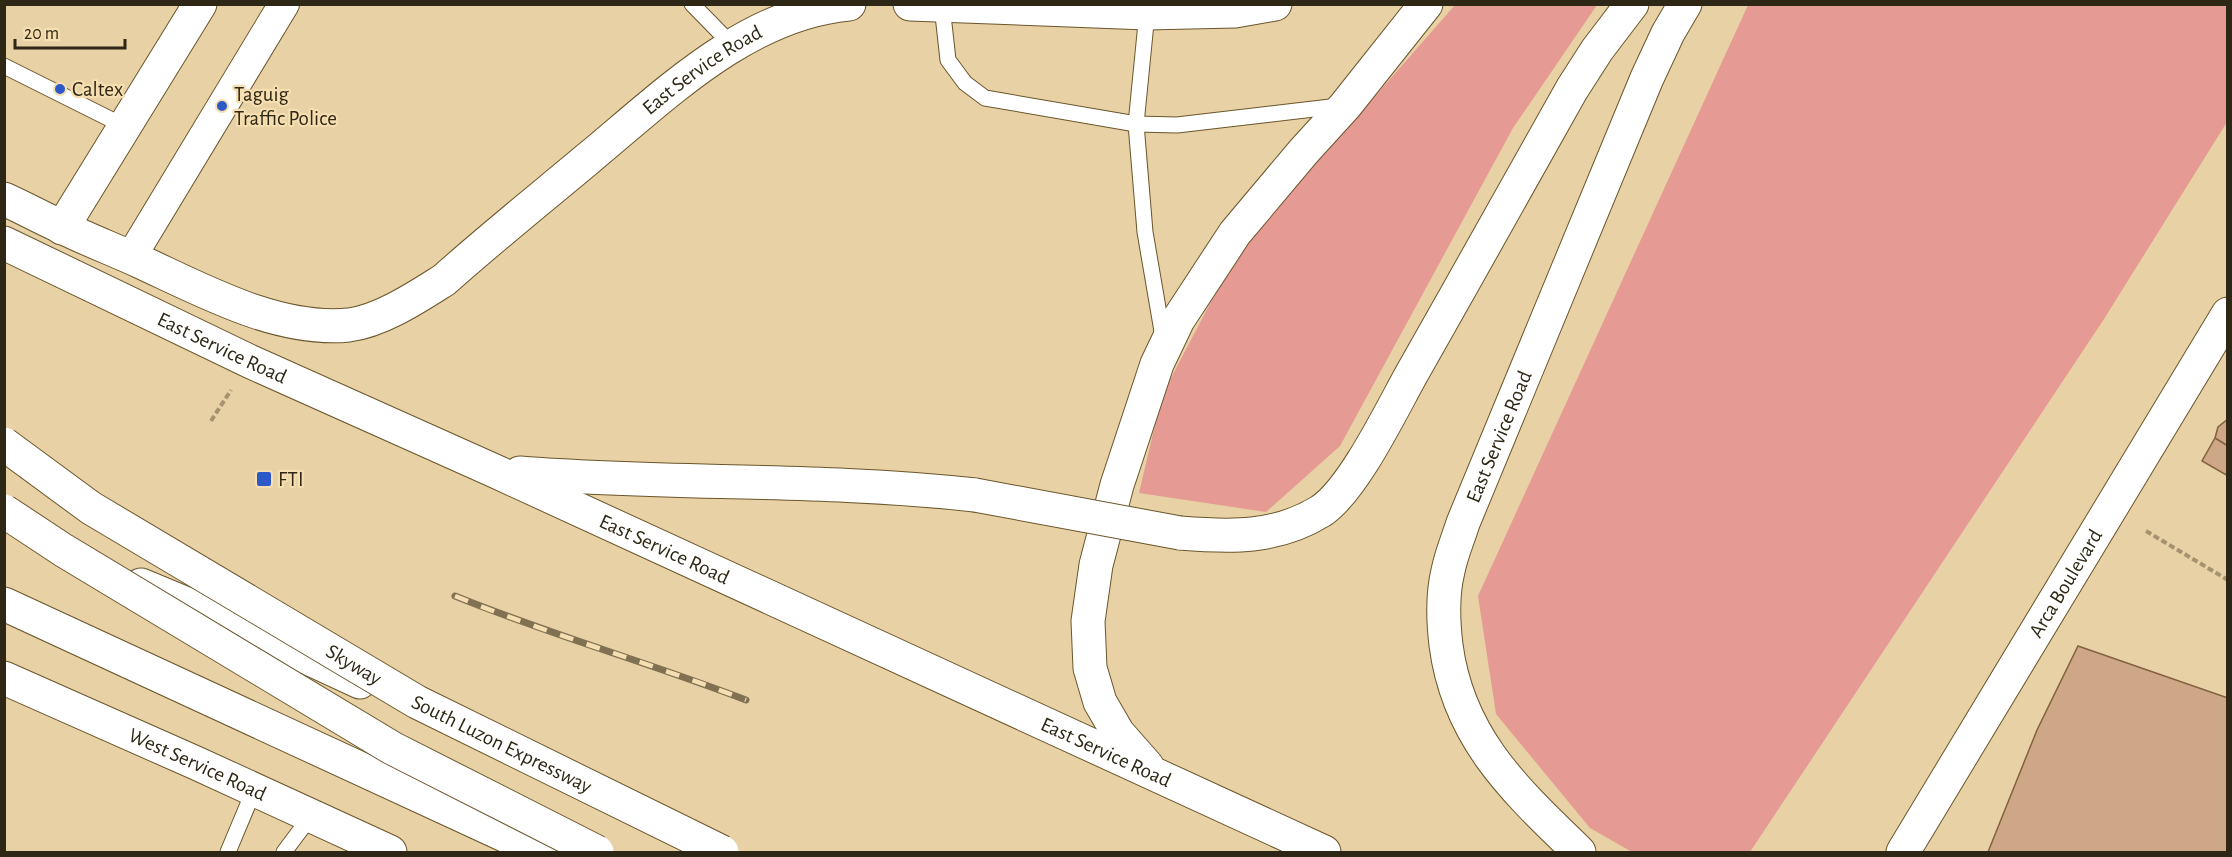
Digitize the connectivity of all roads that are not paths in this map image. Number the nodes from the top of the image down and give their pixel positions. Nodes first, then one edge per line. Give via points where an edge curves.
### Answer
1 (200, 4) edge
2 (284, 4) edge
3 (692, 4) edge
4 (849, 4) edge
5 (910, 4) edge
6 (1275, 4) edge
7 (1426, 4) edge
8 (1632, 4) edge
9 (1685, 4) edge
10 (942, 6) edge
11 (1147, 13) junction
12 (733, 46) junction
13 (4, 66) edge
14 (1345, 105) junction
15 (1136, 124) junction
16 (126, 128) junction
17 (4, 199) edge
18 (62, 228) junction
19 (4, 243) edge
20 (131, 257) junction
21 (2228, 314) edge
22 (1164, 347) junction
23 (4, 444) edge
24 (497, 472) junction
25 (4, 511) edge
26 (4, 517) edge
27 (4, 524) edge
28 (116, 575) junction
29 (4, 604) edge
30 (4, 678) edge
31 (1157, 776) junction
32 (254, 790) junction
33 (310, 816) junction
34 (228, 852) edge
35 (284, 852) edge
36 (390, 852) edge
37 (541, 852) edge
38 (597, 852) edge
39 (722, 852) edge
40 (733, 852) edge
41 (1324, 852) edge
42 (1579, 852) edge
43 (1903, 852) edge

1 - 16 main road
2 - 20 street
3 - 12 lane
4 - 12 main road, East Service Road via 806,12
5 - 10 main road
6 - 11 main road via 1235,11
7 - 14 main road
8 - 24 main road, bridge via 1572,89 1340,494 1323,510 1284,529 1241,537 1180,533 975,495 864,485 579,478
9 - 42 main road, East Service Road via 1647,78 1463,523 1444,596 1443,624 1450,674 1466,717 1515,788
10 - 11 main road
10 - 15 lane via 948,60 965,83 985,98
11 - 15 lane
12 - 20 main road, East Service Road via 665,94 444,280 411,300 351,325 294,321 238,306
13 - 16 lane
14 - 15 lane via 1177,125
14 - 22 main road via 1235,233
15 - 22 lane via 1145,232
16 - 18 main road
17 - 18 main road, East Service Road
18 - 20 main road, East Service Road
19 - 24 main road, East Service Road via 249,361
21 - 43 main road, Arca Boulevard
22 - 31 main road via 1117,485 1096,565 1088,621 1090,668 1100,702 1131,750
23 - 39 main road, Skyway, bridge via 91,508 417,702
24 - 31 main road, East Service Road
25 - 38 main road, bridge via 392,748
26 - 28 main road
27 - 28 main road, South Luzon Expressway
28 - 40 main road, South Luzon Expressway via 230,622
29 - 37 main road
30 - 32 main road, West Service Road
31 - 41 main road, East Service Road
32 - 33 main road, West Service Road
32 - 34 lane
33 - 35 lane
33 - 36 main road, West Service Road

